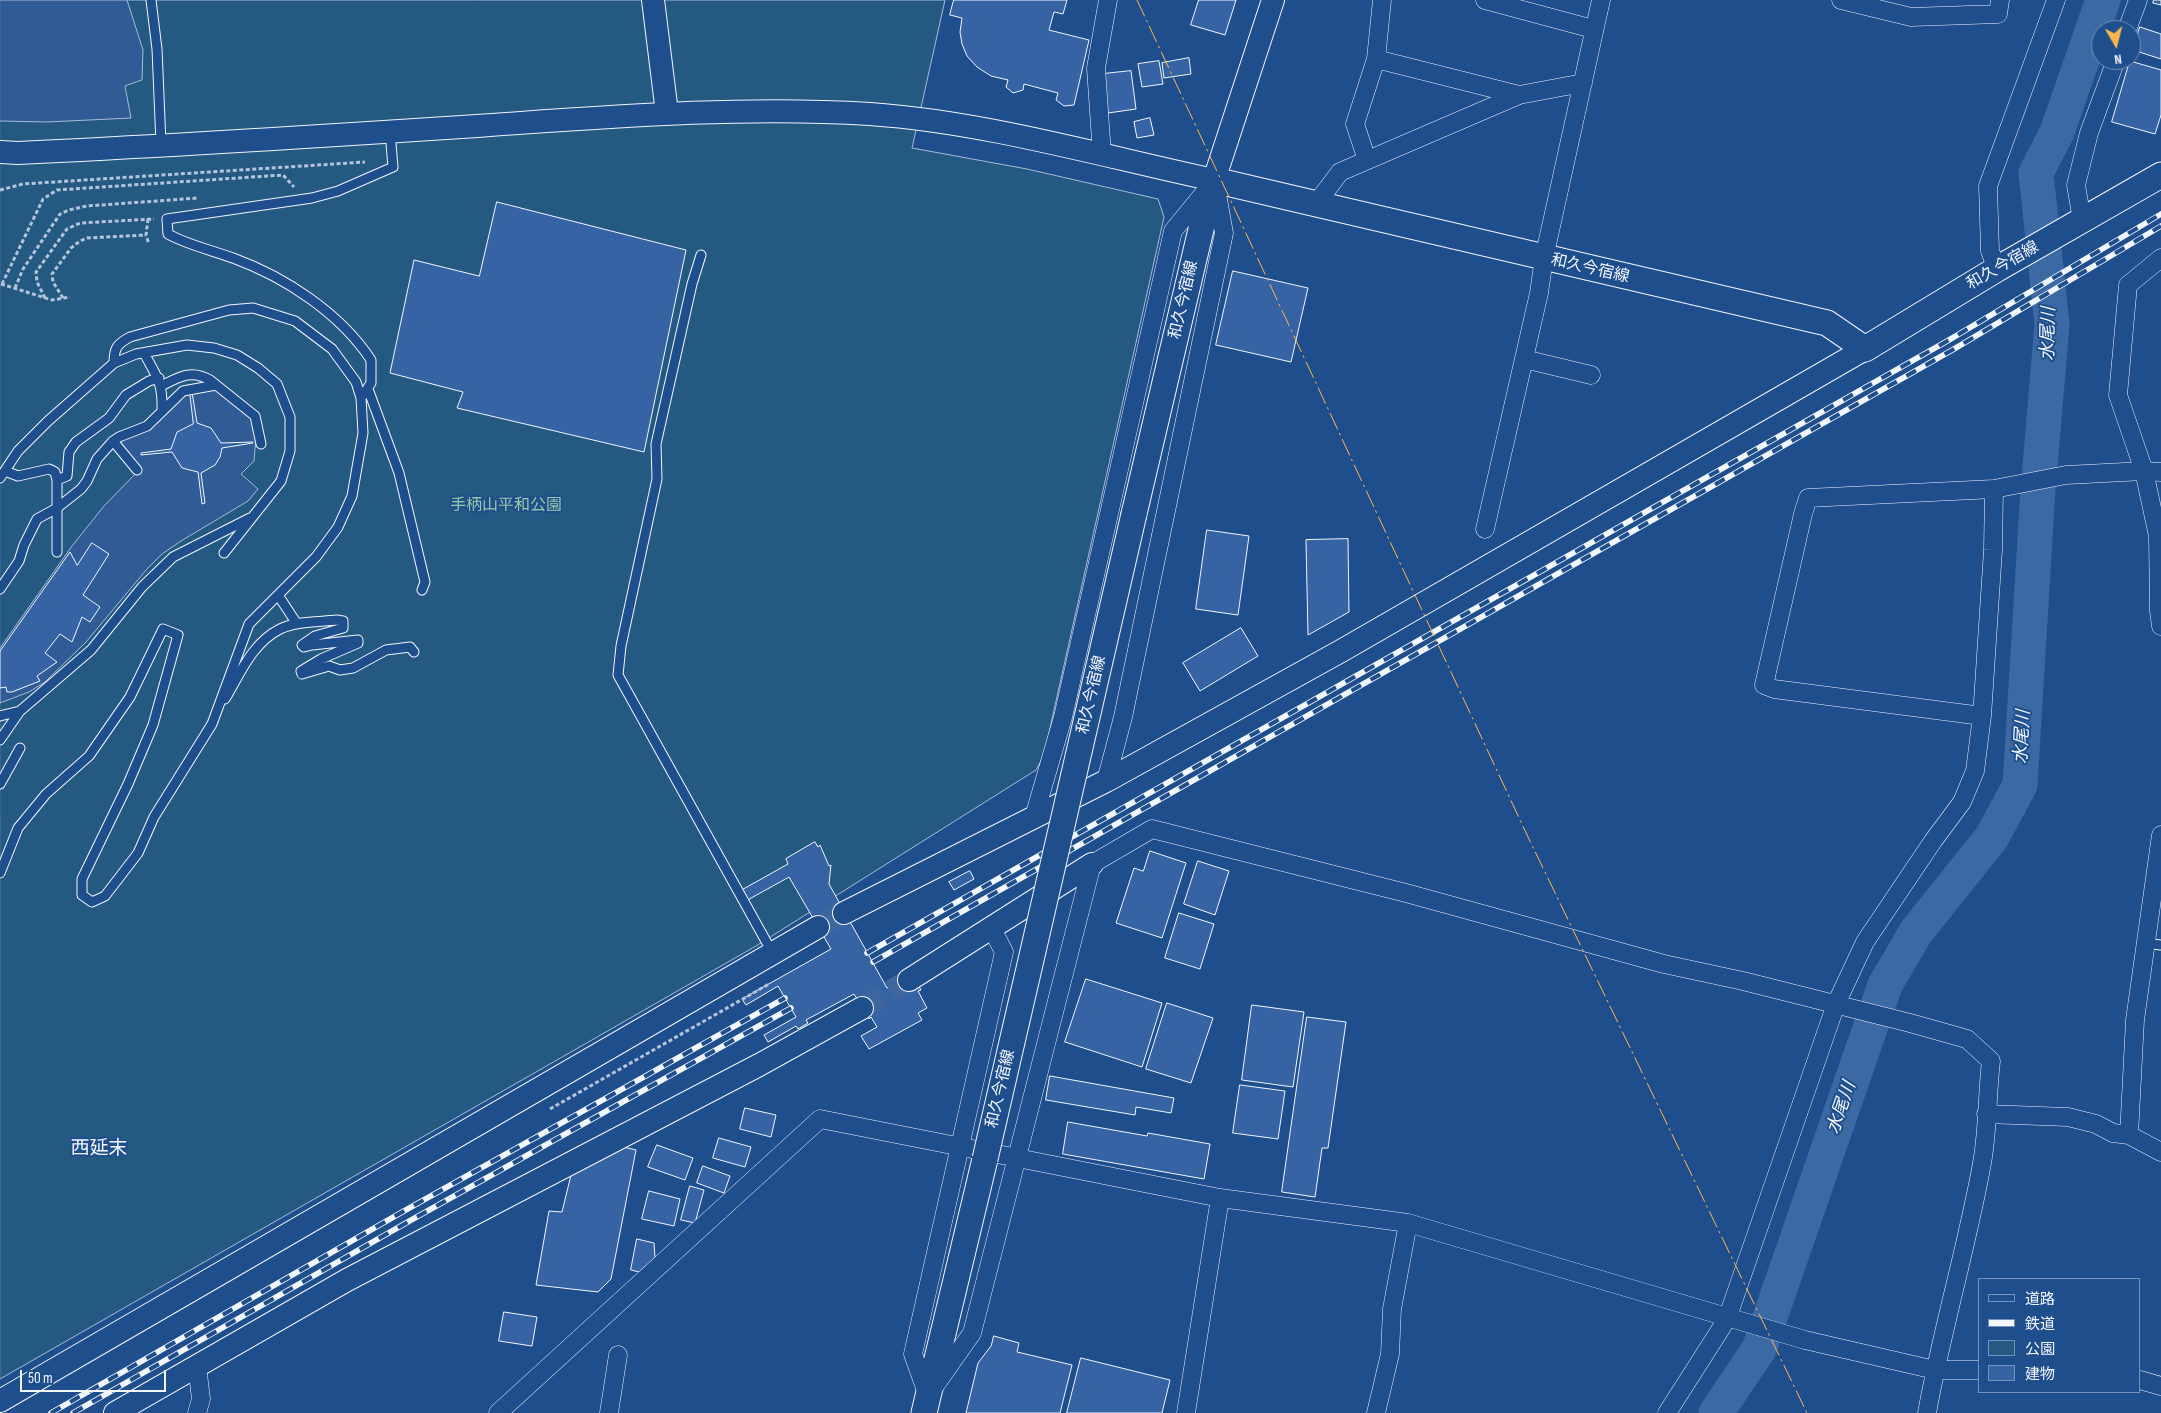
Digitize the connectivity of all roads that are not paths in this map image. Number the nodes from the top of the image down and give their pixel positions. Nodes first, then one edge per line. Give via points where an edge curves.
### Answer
1 (151, 0) edge
2 (653, 0) edge
3 (1108, 0) edge
4 (1273, 0) edge
5 (1382, 0) edge
6 (1486, 0) edge
7 (1601, 0) edge
8 (1841, 0) edge
9 (2000, 0) edge
10 (2138, 0) edge
11 (2053, 8) edge
12 (2131, 20) edge
13 (1594, 28) junction
14 (1376, 59) junction
15 (2112, 70) edge
16 (1583, 83) junction
17 (1519, 95) junction
18 (667, 113) junction
19 (390, 132) junction
20 (161, 146) junction
21 (0, 152) edge
22 (1102, 155) junction
23 (1368, 160) junction
24 (2161, 175) edge
25 (1214, 180) junction
26 (1316, 204) junction
27 (2082, 220) junction
28 (701, 255) dead end
29 (1544, 258) junction
30 (2161, 258) edge
31 (1997, 269) junction
32 (1865, 349) junction
33 (144, 353) junction
34 (1524, 359) junction
35 (114, 363) junction
36 (1591, 375) dead end
37 (160, 382) junction
38 (216, 385) junction
39 (368, 389) junction
40 (361, 398) junction
41 (162, 411) junction
42 (113, 441) junction
43 (261, 444) dead end
44 (137, 470) dead end
45 (2152, 472) edge
46 (3, 474) edge
47 (57, 480) junction
48 (1994, 489) junction
49 (57, 508) junction
50 (252, 517) junction
51 (1485, 529) dead end
52 (57, 552) dead end
53 (224, 553) dead end
54 (0, 589) edge
55 (422, 590) dead end
56 (278, 595) junction
57 (296, 624) junction
58 (2161, 626) edge
59 (414, 652) dead end
60 (20, 711) junction
61 (0, 716) edge
62 (1982, 716) junction
63 (212, 724) junction
64 (0, 740) edge
65 (20, 748) dead end
66 (1106, 781) junction
67 (0, 784) edge
68 (1034, 817) junction
69 (2161, 835) edge
70 (1092, 864) junction
71 (0, 873) edge
72 (844, 913) tunnel mouth
73 (818, 927) tunnel mouth
74 (992, 929) junction
75 (2153, 944) edge
76 (769, 947) junction
77 (908, 980) tunnel mouth
78 (1836, 1004) junction
79 (862, 1008) tunnel mouth
80 (1986, 1114) junction
81 (2129, 1135) junction
82 (961, 1146) junction
83 (2161, 1152) edge
84 (1017, 1158) junction
85 (1220, 1198) junction
86 (1408, 1223) junction
87 (1727, 1319) junction
88 (618, 1355) dead end
89 (197, 1366) junction
90 (1935, 1370) junction
91 (1978, 1370) edge
92 (2141, 1380) edge
93 (2161, 1386) edge
94 (0, 1400) edge
95 (926, 1405) edge
96 (115, 1413) edge
97 (197, 1413) edge
98 (498, 1413) edge
99 (609, 1413) edge
100 (1186, 1413) edge
101 (1376, 1413) edge
102 (1666, 1413) edge
103 (1927, 1413) edge

1 - 20 lane via 157,49
2 - 18 street
3 - 22 street via 1096,68
4 - 25 street
5 - 14 street
6 - 13 street
7 - 13 street
8 - 9 street via 1911,18 1998,14
10 - 12 street
11 - 31 street via 1988,186 1990,251
13 - 16 street
14 - 17 street
14 - 23 street via 1355,124
15 - 27 street via 2089,133 2076,185
16 - 17 street
16 - 29 street
17 - 23 street
18 - 19 street
18 - 22 street via 802,111 873,115 988,130
19 - 20 street
19 - 39 lane via 393,167 338,190 312,198 167,220 168,234 178,240 235,259 293,288 337,319 371,360
20 - 21 street
22 - 25 street
23 - 26 street via 1340,172
24 - 27 main road, 和久今宿線
25 - 26 main road, 和久今宿線
25 - 66 street via 1224,233
25 - 68 street via 1173,231 1063,718
25 - 95 main road, 和久今宿線, bridge
26 - 29 main road, 和久今宿線
27 - 31 main road, 和久今宿線
28 - 76 lane via 656,444 657,479 621,646 618,675
29 - 32 main road, 和久今宿線 via 1827,323
29 - 34 street
30 - 45 street via 2128,285 2118,395
31 - 32 main road, 和久今宿線
32 - 66 street via 1341,651
33 - 35 lane
33 - 37 lane
33 - 50 lane via 187,345 214,348 238,355 277,384 290,417 290,451 281,481
34 - 36 street
34 - 51 street
35 - 40 lane via 114,350 130,337 229,310 253,308 295,321 332,349 356,382
35 - 46 lane via 18,451
37 - 38 lane via 190,374 203,376
37 - 41 lane
37 - 47 lane via 149,381 126,395 109,418 76,442 69,452 67,476
38 - 41 lane via 183,391
38 - 43 lane via 254,416
39 - 40 lane
39 - 55 lane via 399,473 425,582
40 - 56 lane via 364,433 352,496 338,528 316,557
41 - 42 lane via 147,426
42 - 44 lane
42 - 49 lane via 97,459 85,485
45 - 48 street via 2066,474
45 - 58 street
46 - 47 lane via 18,476 49,469 55,472
47 - 49 lane
48 - 62 street
48 - 62 street via 1808,498 1764,685 1774,689
49 - 52 lane
49 - 54 lane via 37,519 19,562
50 - 53 lane
50 - 60 lane via 173,558 142,586 91,650
56 - 57 lane
56 - 63 lane via 249,624
57 - 59 lane via 344,621 343,628 315,636 302,645 304,648 358,640 358,643 301,671 302,674 330,666 340,670 353,668 386,650 410,647
57 - 63 lane via 280,629 260,643
60 - 61 lane
60 - 64 lane
62 - 78 street via 1975,771 1962,802 1865,942
63 - 71 lane via 154,817 138,853 105,896 92,902 82,895 82,879 153,725 178,635 163,629 130,696 89,756 46,794 18,828
65 - 67 lane
66 - 68 street
68 - 72 street
69 - 75 street
70 - 74 street
70 - 78 street via 1152,829 1401,892 1664,964
70 - 84 street
73 - 76 street
74 - 77 street
74 - 82 street via 1004,952
75 - 81 street via 2135,1020
76 - 94 street
78 - 80 street via 1967,1039 1991,1061
78 - 87 street
79 - 89 street via 347,1280
80 - 81 street via 2068,1117 2096,1124 2113,1133
80 - 90 street via 1982,1164
81 - 83 street
82 - 84 street
82 - 95 street via 913,1354
82 - 98 street via 820,1119
84 - 85 street
84 - 95 street via 972,1333
85 - 86 street
85 - 100 street
86 - 87 street
86 - 101 street via 1392,1309 1390,1354
87 - 90 street
87 - 102 street
88 - 99 street
89 - 96 street
89 - 97 street via 201,1399
90 - 91 street
90 - 103 street
92 - 93 street

